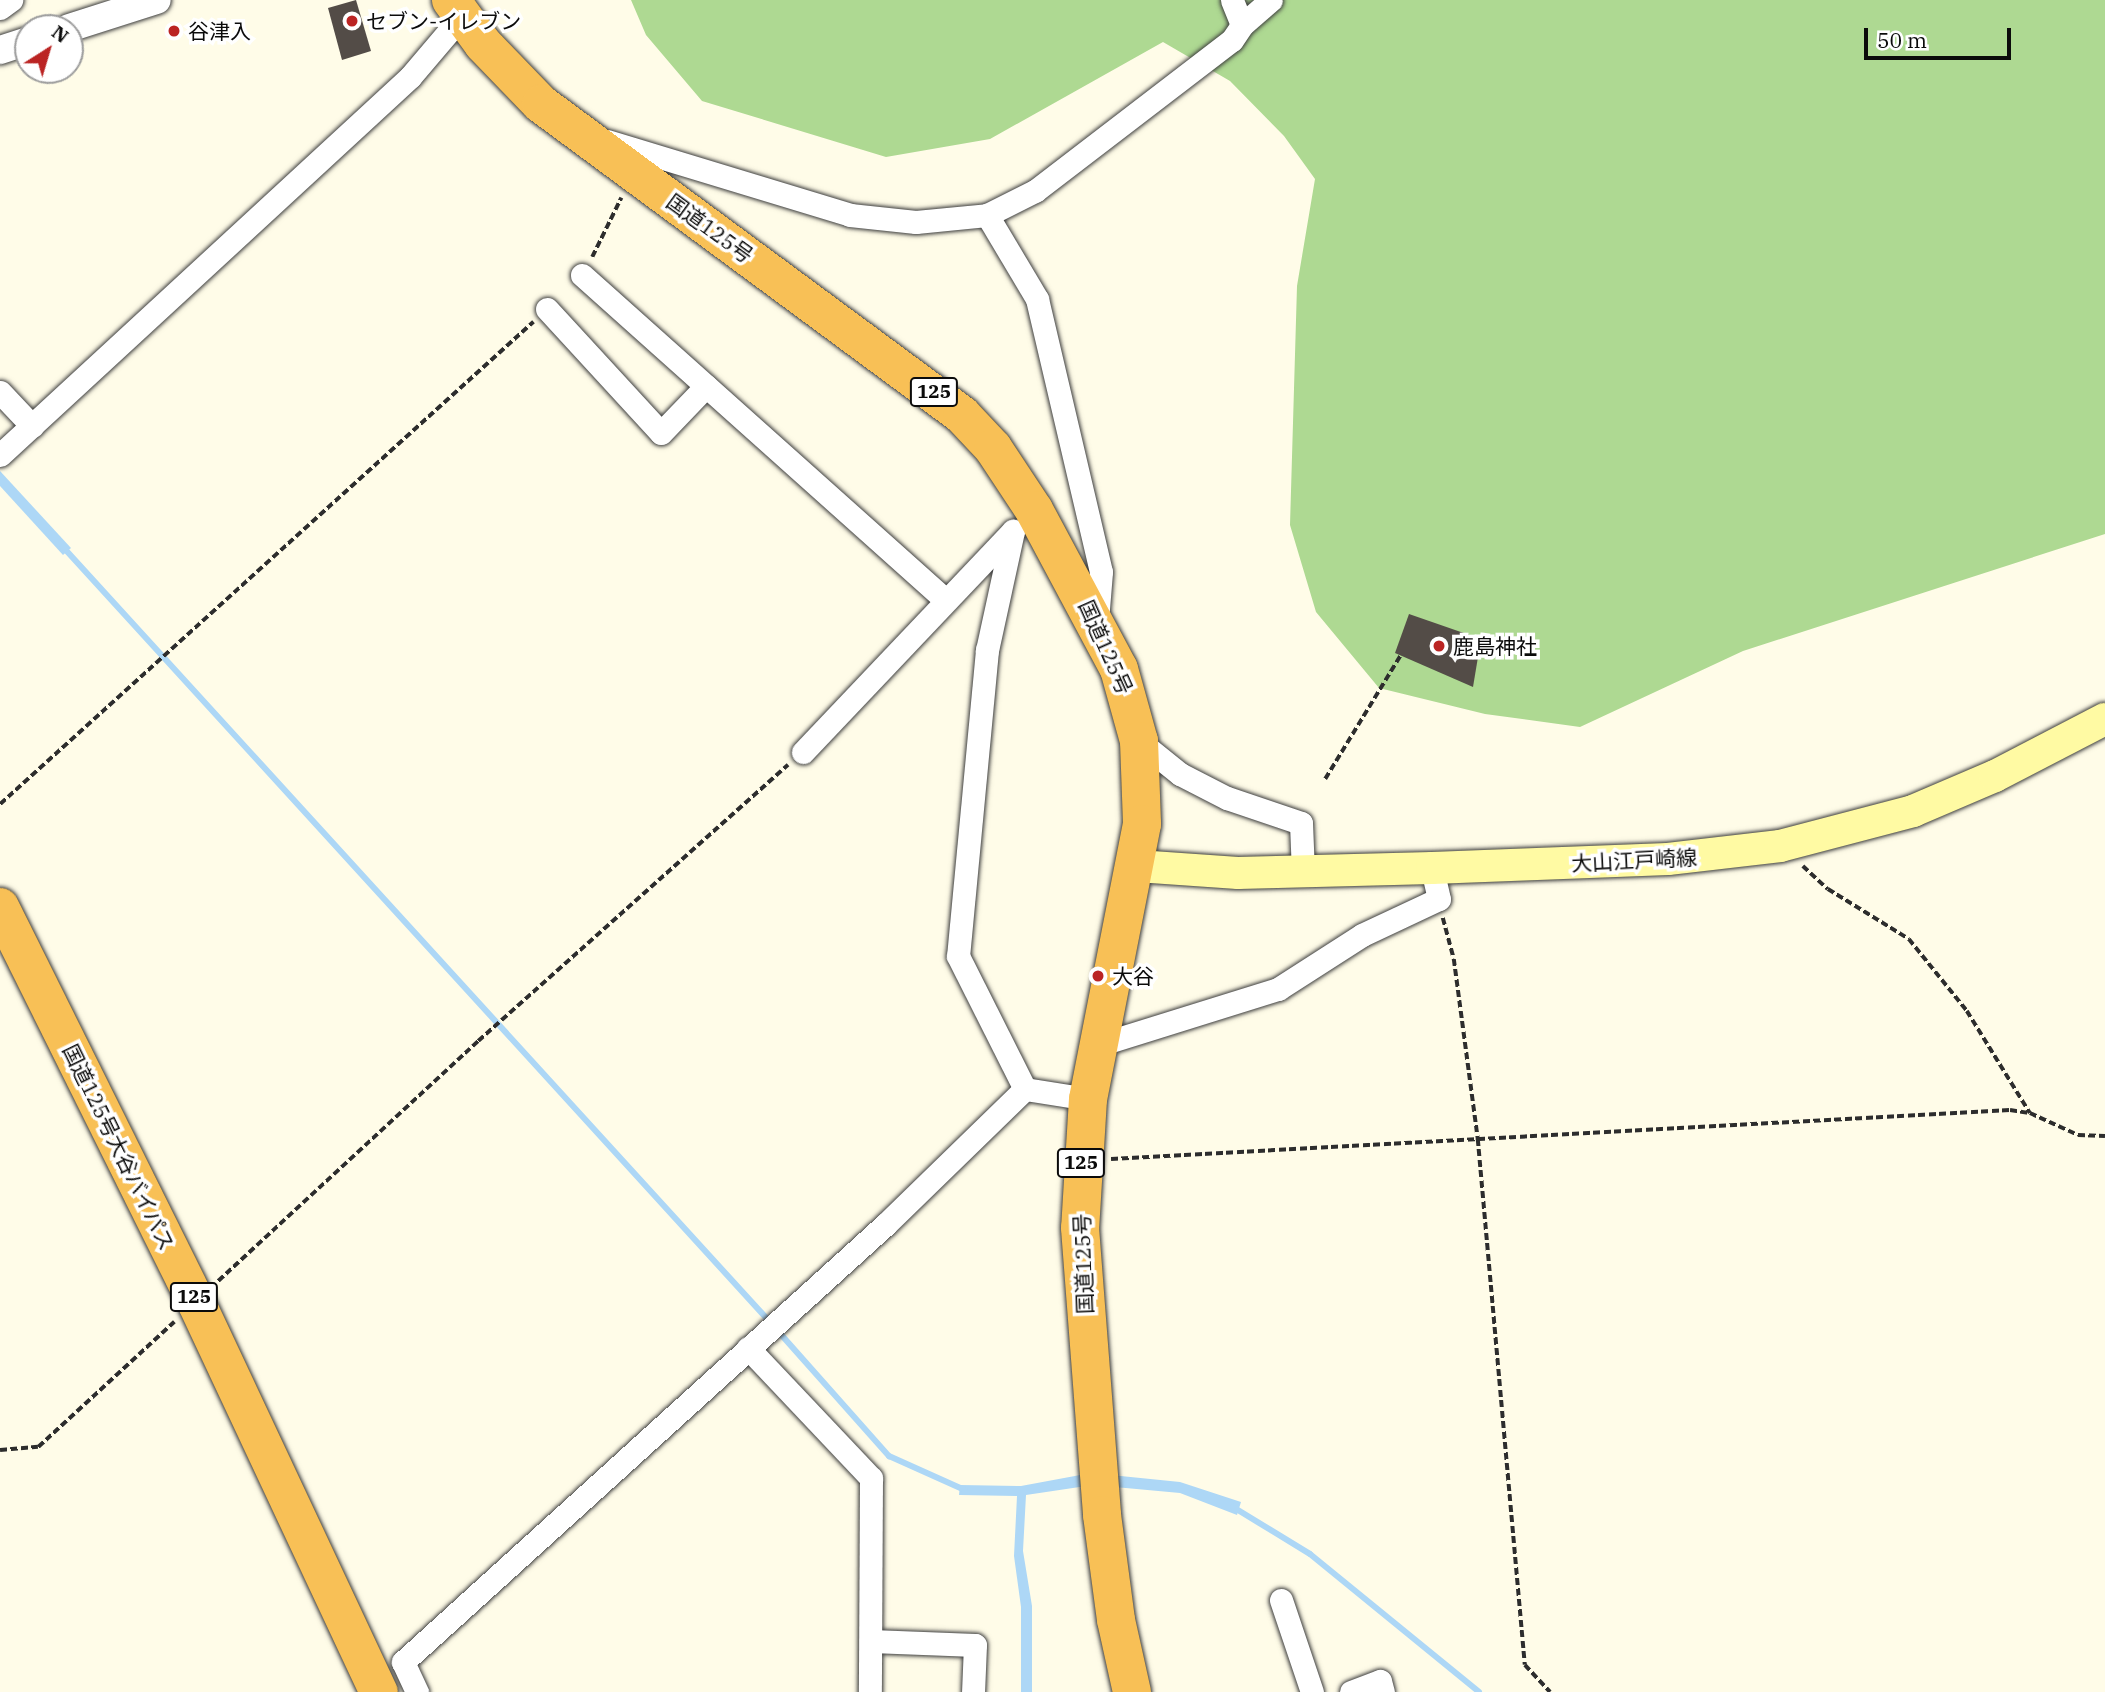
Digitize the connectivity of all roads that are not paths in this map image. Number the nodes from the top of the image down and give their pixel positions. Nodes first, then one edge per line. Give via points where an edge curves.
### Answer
1 (11, 0) edge
2 (157, 0) edge
3 (1232, 0) edge
4 (1271, 0) edge
5 (0, 8) edge
6 (457, 8) edge
7 (84, 23) edge
8 (1242, 25) junction
9 (589, 140) junction
10 (987, 215) junction
11 (582, 275) road end
12 (547, 309) road end
13 (706, 386) junction
14 (0, 392) edge
15 (32, 426) junction
16 (1, 454) edge
17 (1024, 521) junction
18 (945, 598) junction
19 (1097, 621) junction
20 (2105, 719) edge
21 (1139, 741) junction
22 (803, 752) road end
23 (1138, 866) junction
24 (1433, 868) junction
25 (1303, 872) junction
26 (0, 907) edge
27 (1098, 1045) junction
28 (1025, 1089) junction
29 (1088, 1099) junction
30 (753, 1344) junction
31 (1281, 1600) dead end
32 (872, 1641) junction
33 (379, 1692) edge
34 (417, 1692) edge
35 (870, 1692) edge
36 (973, 1692) edge
37 (1132, 1692) edge
38 (1312, 1692) edge
39 (1351, 1692) edge
40 (1383, 1692) edge

1 - 5 street
2 - 7 street
3 - 8 street
4 - 8 street
6 - 9 highway, 国道125号 / 125 via 506,70
6 - 15 street via 410,77
8 - 10 street via 1232,40 1035,191
9 - 10 street via 610,142 850,215 916,222
9 - 17 highway, 国道125号 / 125 via 962,415 993,448
10 - 19 street via 1037,299 1101,572
11 - 13 street
12 - 13 street via 661,433
13 - 18 street
14 - 15 street
15 - 16 street
17 - 18 street
17 - 19 highway, 国道125号 / 125
17 - 28 street via 987,650 958,956
18 - 22 street
19 - 21 highway, 国道125号 / 125 via 1119,669
20 - 24 main road, 大山江戸崎線 via 1995,776 1913,811 1780,846 1668,859
21 - 23 highway, 国道125号 / 125 via 1143,810
21 - 25 street via 1192,780 1227,798 1301,823
23 - 25 main road, 大山江戸崎線
23 - 27 highway, 国道125号 / 125
24 - 25 main road, 大山江戸崎線
24 - 27 street via 1438,900 1362,935 1279,989
26 - 33 highway, 国道125号大谷バイパス / 125 via 196,1302
27 - 29 highway, 国道125号 / 125
28 - 29 street
28 - 30 street
29 - 37 highway, 国道125号 / 125 via 1081,1161 1084,1309 1102,1515 1116,1620
30 - 32 street via 871,1478
30 - 34 street via 403,1662
31 - 38 street
32 - 35 street
32 - 36 street via 975,1645
39 - 40 street via 1380,1681

